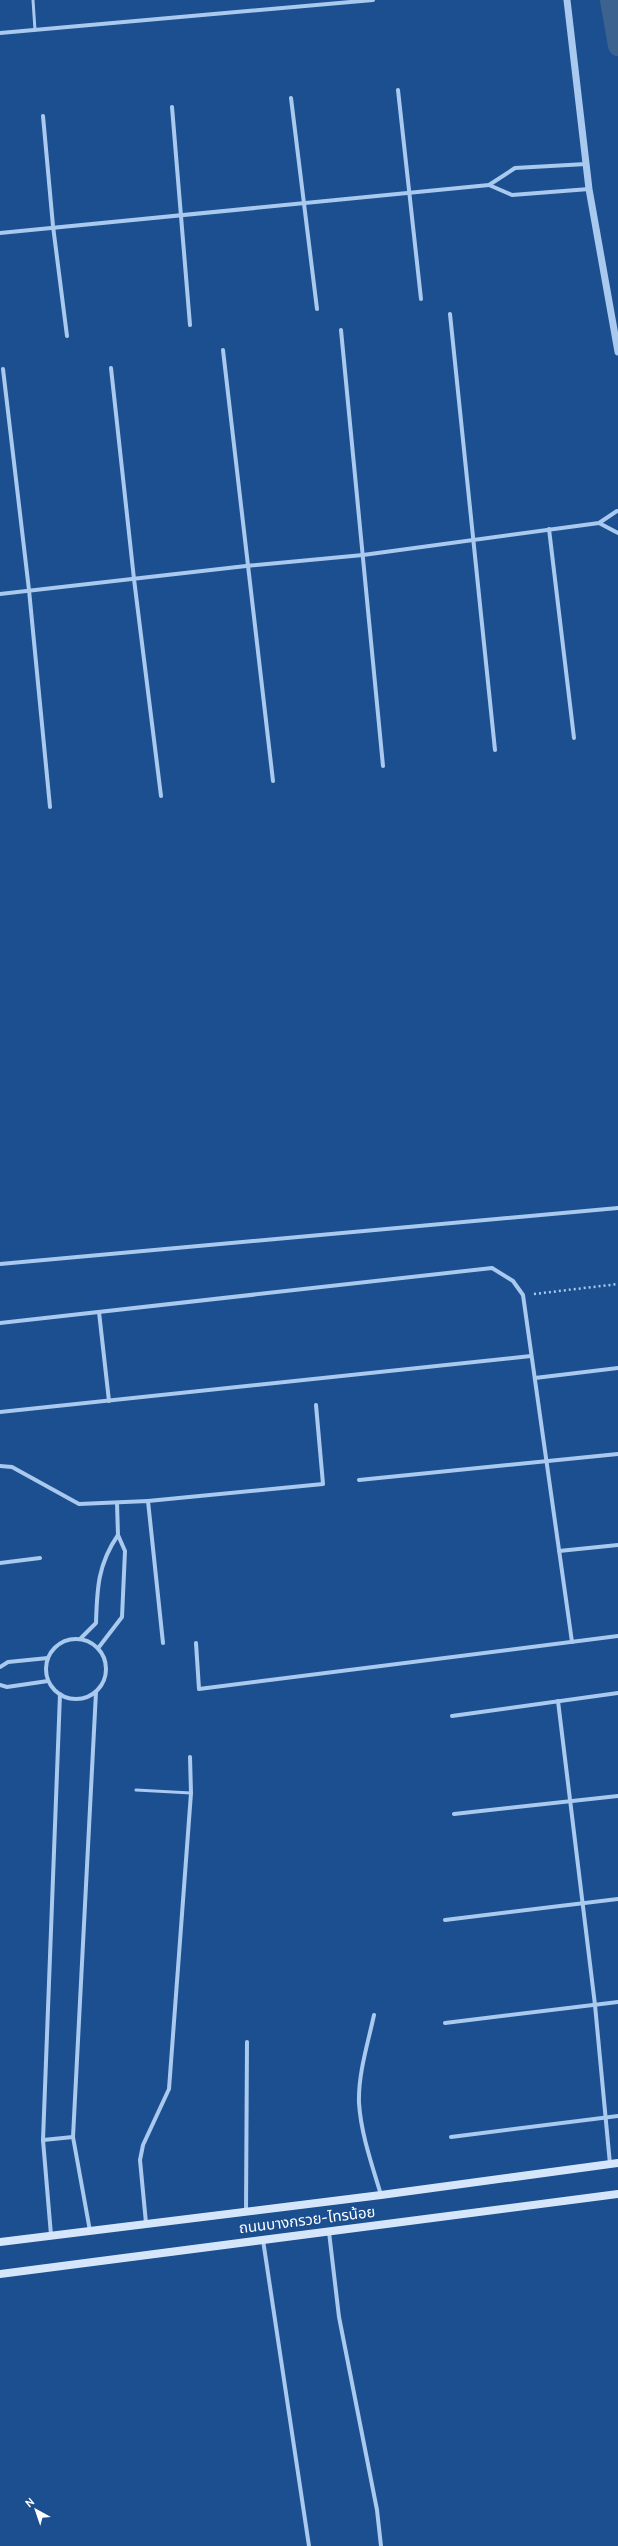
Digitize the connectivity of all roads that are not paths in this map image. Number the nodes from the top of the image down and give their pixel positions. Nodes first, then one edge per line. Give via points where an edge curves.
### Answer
1 (33, 0) edge
2 (373, 0) edge
3 (567, 0) edge
4 (35, 30) junction
5 (0, 33) edge
6 (398, 90) dead end
7 (290, 98) dead end
8 (172, 107) dead end
9 (44, 116) dead end
10 (586, 164) junction
11 (489, 185) junction
12 (589, 189) junction
13 (408, 191) junction
14 (303, 202) junction
15 (181, 214) junction
16 (53, 226) junction
17 (0, 233) edge
18 (421, 299) dead end
19 (317, 309) dead end
20 (450, 314) dead end
21 (190, 325) dead end
22 (341, 330) dead end
23 (67, 336) dead end
24 (223, 350) dead end
25 (618, 352) edge
26 (111, 368) dead end
27 (3, 369) dead end
28 (617, 511) edge
29 (599, 523) junction
30 (549, 529) junction
31 (618, 533) edge
32 (474, 539) junction
33 (363, 556) junction
34 (246, 566) junction
35 (134, 579) junction
36 (29, 590) junction
37 (0, 594) edge
38 (574, 738) dead end
39 (495, 750) dead end
40 (383, 766) dead end
41 (273, 781) dead end
42 (161, 796) dead end
43 (50, 807) dead end
44 (618, 1208) edge
45 (0, 1264) edge
46 (99, 1312) junction
47 (0, 1323) edge
48 (531, 1356) junction
49 (618, 1368) edge
50 (534, 1378) junction
51 (109, 1401) junction
52 (316, 1405) dead end
53 (0, 1412) edge
54 (618, 1454) edge
55 (546, 1461) junction
56 (0, 1466) edge
57 (359, 1480) dead end
58 (148, 1501) junction
59 (117, 1503) junction
60 (118, 1535) junction
61 (618, 1545) edge
62 (559, 1552) junction
63 (40, 1558) dead end
64 (0, 1563) edge
65 (618, 1636) edge
66 (81, 1638) junction
67 (572, 1642) junction
68 (163, 1643) dead end
69 (196, 1643) dead end
70 (99, 1647) junction
71 (48, 1658) junction
72 (0, 1667) edge
73 (48, 1681) junction
74 (0, 1685) edge
75 (96, 1692) junction
76 (618, 1693) edge
77 (60, 1694) junction
78 (558, 1701) junction
79 (452, 1716) dead end
80 (190, 1757) dead end
81 (136, 1790) dead end
82 (191, 1792) junction
83 (618, 1796) edge
84 (570, 1801) junction
85 (454, 1814) dead end
86 (618, 1899) edge
87 (582, 1904) junction
88 (445, 1920) dead end
89 (618, 2002) edge
90 (595, 2005) junction
91 (374, 2015) dead end
92 (445, 2023) dead end
93 (247, 2042) dead end
94 (618, 2116) edge
95 (605, 2118) junction
96 (73, 2137) junction
97 (451, 2137) dead end
98 (43, 2140) junction
99 (614, 2164) edge
100 (618, 2194) edge
101 (381, 2195) junction
102 (246, 2211) junction
103 (146, 2224) junction
104 (90, 2231) junction
105 (328, 2232) junction
106 (51, 2236) junction
107 (263, 2240) junction
108 (0, 2242) edge
109 (0, 2274) edge
110 (309, 2546) edge
111 (381, 2546) edge

1 - 4 lane
2 - 4 street
3 - 10 street
4 - 5 street
6 - 13 street
7 - 14 street
8 - 15 street
9 - 16 street
10 - 11 street via 515,168
10 - 12 street
11 - 12 street via 512,195
11 - 13 street
12 - 25 street
13 - 14 street
13 - 18 street
14 - 15 street
14 - 19 street
15 - 16 street
15 - 21 street
16 - 17 street
16 - 23 street
20 - 32 street
22 - 33 street
24 - 34 street
26 - 35 street
27 - 36 street
28 - 29 street
29 - 30 street
29 - 31 street
30 - 32 street
30 - 38 street
32 - 33 street
32 - 39 street
33 - 34 street
33 - 40 street
34 - 35 street
34 - 41 street
35 - 36 street
35 - 42 street
36 - 37 street
36 - 43 street
44 - 45 street
46 - 47 street
46 - 48 street via 492,1268 513,1281 523,1295
46 - 51 street
48 - 50 street
48 - 51 street
49 - 50 street
50 - 55 street
51 - 53 street
52 - 58 street via 323,1484
54 - 55 street
55 - 57 street
55 - 62 street
56 - 59 street via 12,1467 79,1504
58 - 59 street
58 - 68 street
59 - 60 street
60 - 66 street via 106,1552 97,1585 96,1623
60 - 70 street via 125,1551 122,1617
61 - 62 street
62 - 67 street
63 - 64 street
65 - 67 street
66 - 70 street
66 - 71 street via 70,1638 59,1643
67 - 69 street via 199,1689
70 - 75 street via 104,1655 107,1673
71 - 72 street via 8,1662
71 - 73 street
73 - 74 street via 7,1687
73 - 77 street
75 - 77 street via 77,1699
75 - 96 street
76 - 78 street
77 - 98 street
78 - 79 street
78 - 84 street
80 - 82 street
81 - 82 lane
82 - 103 street via 169,2088 143,2145 140,2160
83 - 84 street
84 - 85 street
84 - 87 street
86 - 87 street
87 - 88 street
87 - 90 street
89 - 90 street
90 - 92 street
90 - 95 street
91 - 101 street via 359,2102 362,2128
93 - 102 street
94 - 95 street
95 - 97 street
95 - 99 street
96 - 98 street
96 - 104 street
98 - 106 street
99 - 101 main road, ถนนบางกรวย-ไทรน้อย
100 - 105 main road, ถนนบางกรวย-ไทรน้อย
101 - 102 main road, ถนนบางกรวย-ไทรน้อย
102 - 103 main road, ถนนบางกรวย-ไทรน้อย
103 - 104 main road, ถนนบางกรวย-ไทรน้อย
104 - 106 main road, ถนนบางกรวย-ไทรน้อย
105 - 107 main road, ถนนบางกรวย-ไทรน้อย
105 - 111 street via 339,2317 377,2510
106 - 108 main road, ถนนบางกรวย-ไทรน้อย
107 - 109 main road, ถนนบางกรวย-ไทรน้อย
107 - 110 street

